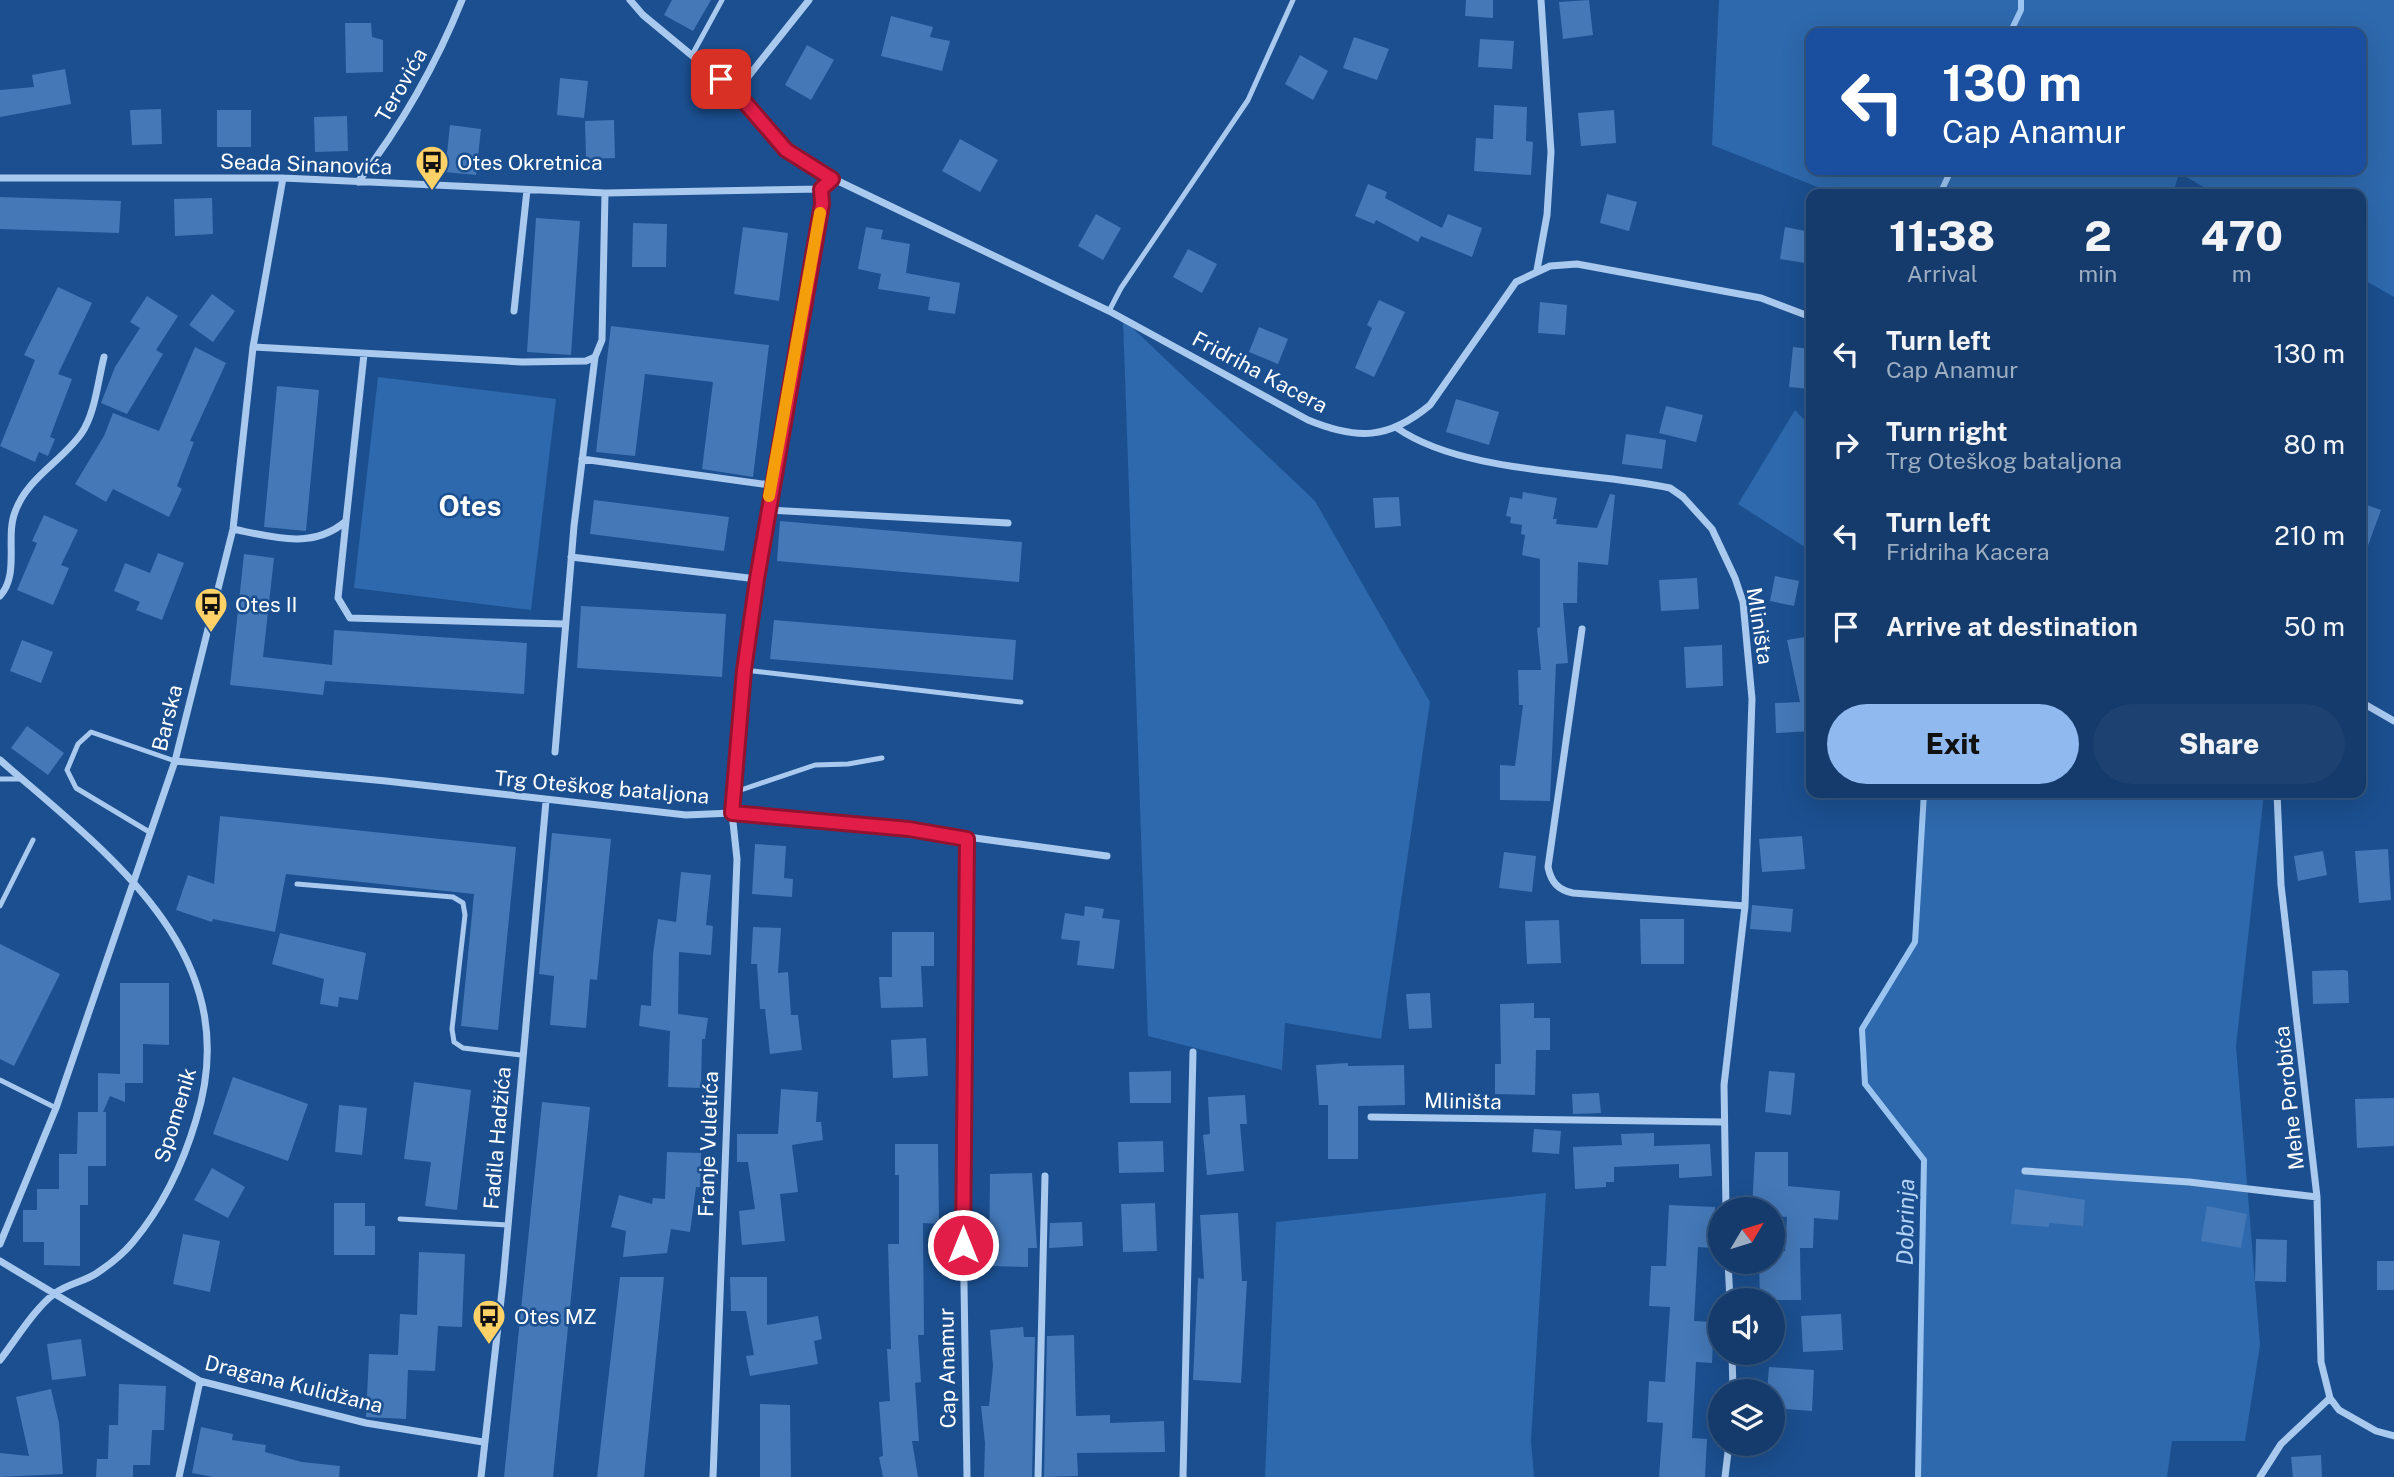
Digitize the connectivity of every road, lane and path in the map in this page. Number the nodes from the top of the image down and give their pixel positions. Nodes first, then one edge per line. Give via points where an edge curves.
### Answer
1 (462, 0) edge
2 (630, 0) edge
3 (722, 0) edge
4 (809, 0) edge
5 (1293, 0) edge
6 (1541, 0) edge
7 (692, 55) junction
8 (736, 92) junction
9 (0, 178) edge
10 (283, 178) junction
11 (832, 179) junction
12 (358, 182) junction
13 (821, 189) junction
14 (527, 190) junction
15 (606, 193) junction
16 (1537, 270) junction
17 (514, 311) dead end
18 (1109, 311) junction
19 (1806, 315) edge
20 (253, 347) junction
21 (364, 354) junction
22 (104, 356) dead end
23 (595, 357) junction
24 (1397, 428) junction
25 (582, 459) junction
26 (771, 485) junction
27 (768, 510) junction
28 (346, 522) junction
29 (1009, 523) dead end
30 (233, 529) junction
31 (571, 557) junction
32 (757, 579) junction
33 (0, 596) edge
34 (565, 624) junction
35 (1582, 629) dead end
36 (744, 670) junction
37 (1021, 702) dead end
38 (2366, 705) edge
39 (2394, 721) edge
40 (555, 752) dead end
41 (882, 758) dead end
42 (0, 760) edge
43 (174, 761) junction
44 (0, 779) edge
45 (22, 779) junction
46 (735, 792) junction
47 (2277, 798) edge
48 (546, 801) junction
49 (732, 813) junction
50 (151, 833) junction
51 (967, 839) junction
52 (33, 841) dead end
53 (1107, 856) dead end
54 (135, 884) junction
55 (298, 884) dead end
56 (0, 906) edge
57 (1745, 906) junction
58 (1193, 1052) dead end
59 (522, 1055) junction
60 (0, 1080) edge
61 (55, 1108) junction
62 (1371, 1117) dead end
63 (1723, 1122) junction
64 (2025, 1171) dead end
65 (1045, 1176) dead end
66 (1726, 1197) edge
67 (2317, 1197) junction
68 (400, 1219) dead end
69 (508, 1225) junction
70 (0, 1244) edge
71 (0, 1261) edge
72 (54, 1294) junction
73 (0, 1360) edge
74 (200, 1381) junction
75 (2330, 1398) junction
76 (2394, 1436) edge
77 (483, 1442) junction
78 (1728, 1456) edge
79 (179, 1477) edge
80 (481, 1477) edge
81 (713, 1477) edge
82 (967, 1477) edge
83 (1038, 1477) edge
84 (1183, 1477) edge
85 (1725, 1477) edge
86 (2260, 1477) edge

1 - 12 street, Terovića via 443,48 386,145
2 - 7 street, Fridriha Kacera
3 - 7 lane
4 - 8 street
5 - 18 lane via 1248,100
6 - 16 street via 1551,152
7 - 8 street, Fridriha Kacera
8 - 11 street, Fridriha Kacera via 786,150
9 - 10 street, Seada Sinanovića
10 - 12 street, Seada Sinanovića
10 - 20 street, Barska
11 - 13 street
11 - 18 street, Fridriha Kacera
12 - 14 street, Seada Sinanovića
13 - 15 street, Seada Sinanovića
13 - 26 street, Trg Oteškog bataljona
14 - 15 street, Seada Sinanovića
14 - 17 street
15 - 23 street, Trg Oteškog bataljona via 602,340
16 - 19 street, Fridriha Kacera via 1577,264 1761,298
16 - 24 street, Fridriha Kacera via 1516,282 1503,297 1430,405
18 - 24 street, Fridriha Kacera via 1320,425 1359,435
20 - 21 street
20 - 30 street, Barska
21 - 23 street via 576,363
21 - 28 street
22 - 33 street via 83,431 33,482 14,513 11,570
23 - 25 street, Trg Oteškog bataljona
24 - 57 street, Mliništa via 1423,443 1499,464 1670,488 1713,529 1743,602 1752,699
25 - 26 street
25 - 31 street, Trg Oteškog bataljona
26 - 27 street, Trg Oteškog bataljona
27 - 29 street
27 - 32 street, Trg Oteškog bataljona
28 - 30 street via 318,539 283,539
28 - 34 street via 338,598 350,618
30 - 43 street, Barska
31 - 32 street
31 - 34 street, Trg Oteškog bataljona
32 - 36 street, Trg Oteškog bataljona
34 - 40 street, Trg Oteškog bataljona
35 - 57 street via 1550,876 1556,886 1573,893
36 - 37 lane
36 - 46 street, Trg Oteškog bataljona
38 - 39 street
41 - 46 lane via 815,765
42 - 45 street, Spomenik
43 - 48 street, Trg Oteškog bataljona
43 - 50 street, Barska
43 - 50 lane via 91,732 78,744 67,770 76,788
44 - 45 lane
45 - 54 street, Spomenik
46 - 49 street, Trg Oteškog bataljona
47 - 67 street, Mehe Porobića via 2281,885
48 - 49 street, Trg Oteškog bataljona via 686,815
48 - 59 street, Fadila Hadžića
49 - 51 street via 909,829
49 - 81 street, Franje Vuletića via 737,859
50 - 54 street, Barska
51 - 53 street
51 - 82 street, Cap Anamur via 963,1151
52 - 56 lane
54 - 61 street, Barska
54 - 72 street, Spomenik via 179,940 194,974 205,1007 208,1077 183,1162 149,1220 131,1244 97,1273
55 - 59 lane via 453,897 463,903 466,915 454,1042 463,1048
57 - 63 street, Mliništa
58 - 84 street
59 - 69 street, Fadila Hadžića
60 - 61 lane
61 - 70 street, Barska
62 - 63 street, Mliništa
63 - 66 street, Mliništa
64 - 67 street via 2189,1182
65 - 83 street
67 - 75 street, Mehe Porobića via 2320,1362
68 - 69 lane
69 - 77 street, Fadila Hadžića
71 - 72 street, Dragana Kulidžana
72 - 73 street, Spomenik
72 - 74 street, Dragana Kulidžana
74 - 77 street, Dragana Kulidžana via 366,1423
74 - 79 street
75 - 76 street via 2349,1418
75 - 86 street via 2281,1444
77 - 80 street, Fadila Hadžića
78 - 85 street

